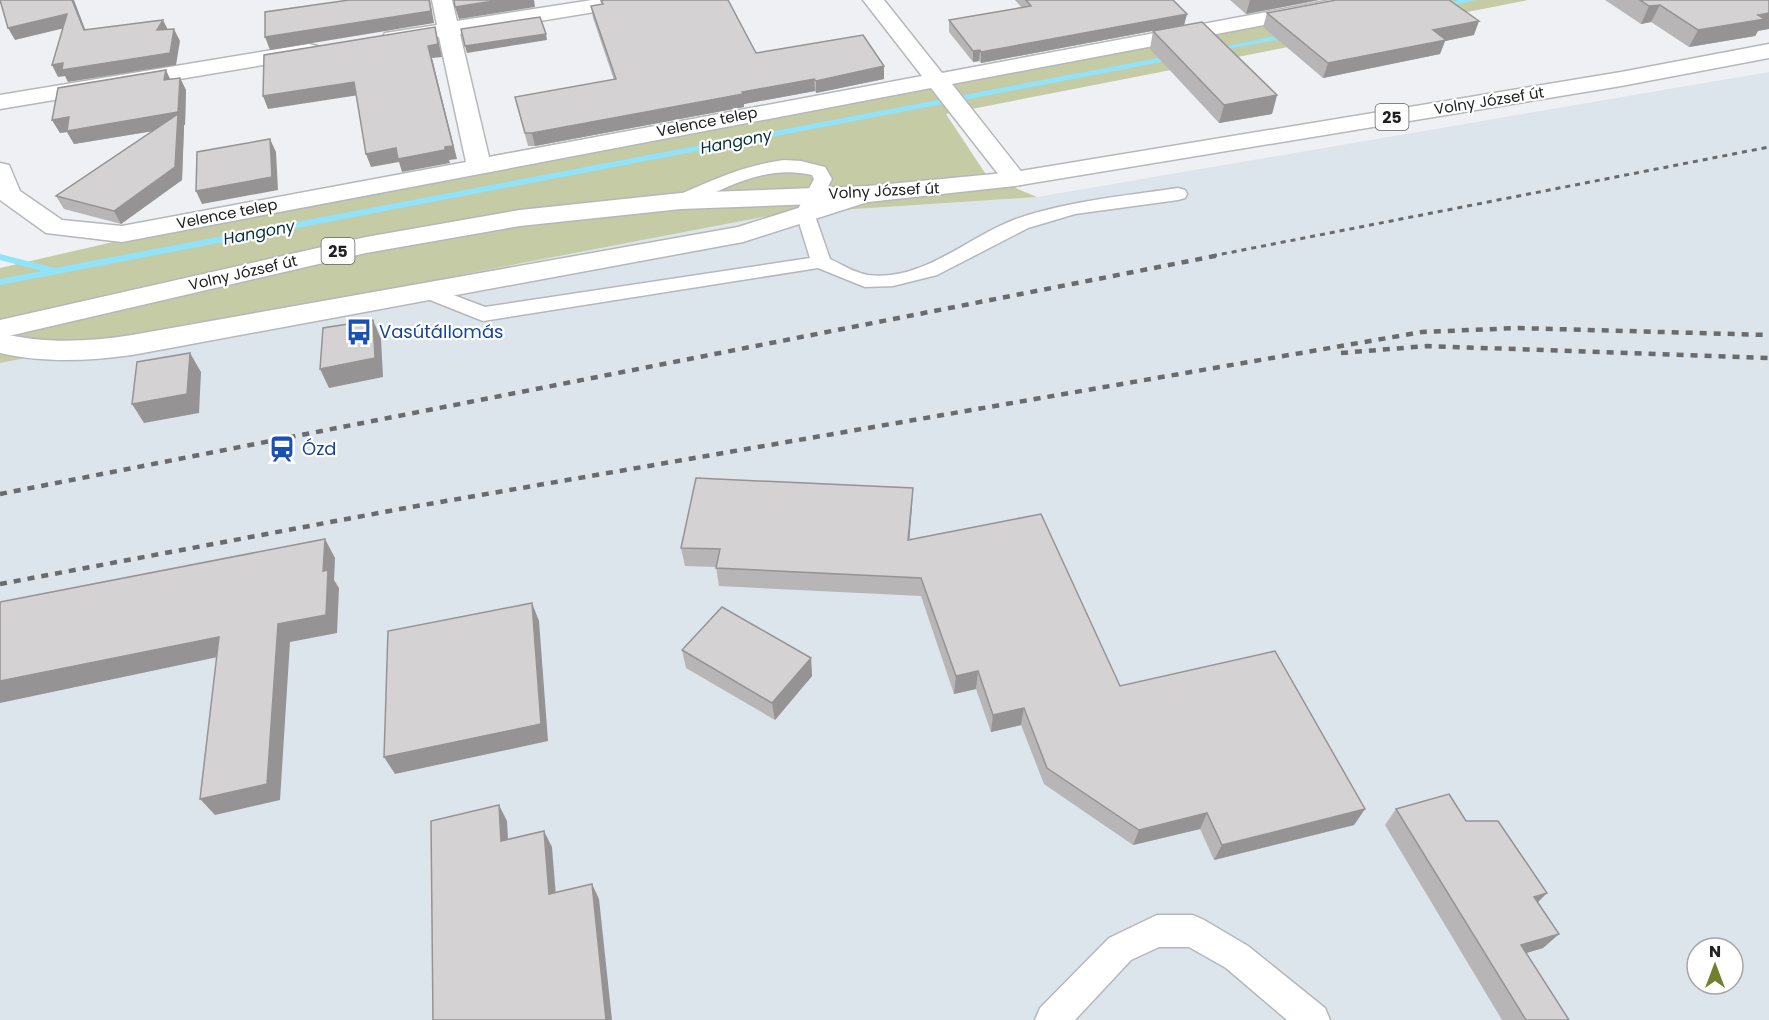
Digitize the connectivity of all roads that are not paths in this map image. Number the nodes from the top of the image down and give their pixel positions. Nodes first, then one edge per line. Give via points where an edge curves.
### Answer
1 (442, 0) edge
2 (631, 0) edge
3 (873, 0) edge
4 (1364, 0) edge
5 (1311, 4) edge
6 (448, 29) junction
7 (378, 40) edge
8 (330, 48) edge
9 (1769, 51) edge
10 (939, 85) junction
11 (0, 102) edge
12 (479, 166) junction
13 (0, 170) edge
14 (1015, 179) junction
15 (1178, 194) dead end
16 (810, 204) junction
17 (821, 262) junction
18 (428, 291) junction
19 (0, 329) edge
20 (0, 343) edge
21 (1052, 1020) edge
22 (1313, 1020) edge

1 - 6 street
2 - 6 street
3 - 10 street
4 - 5 street, Velence telep
5 - 10 street, Velence telep
6 - 7 street
6 - 12 street
8 - 11 street
9 - 14 street, Volny József út / 25
10 - 12 street, Velence telep
10 - 14 street
12 - 13 street, Velence telep via 122,234 55,227 9,195
14 - 16 street, Volny József út / 25
15 - 17 lane via 1073,209 1021,224 930,271 893,280 865,280
16 - 17 lane
16 - 18 street via 743,234
16 - 19 street, Volny József út / 25 via 681,201 520,218 366,245
17 - 18 lane via 483,314
18 - 20 street via 100,350 27,350
21 - 22 lane via 1120,949 1157,931 1193,931 1237,957

